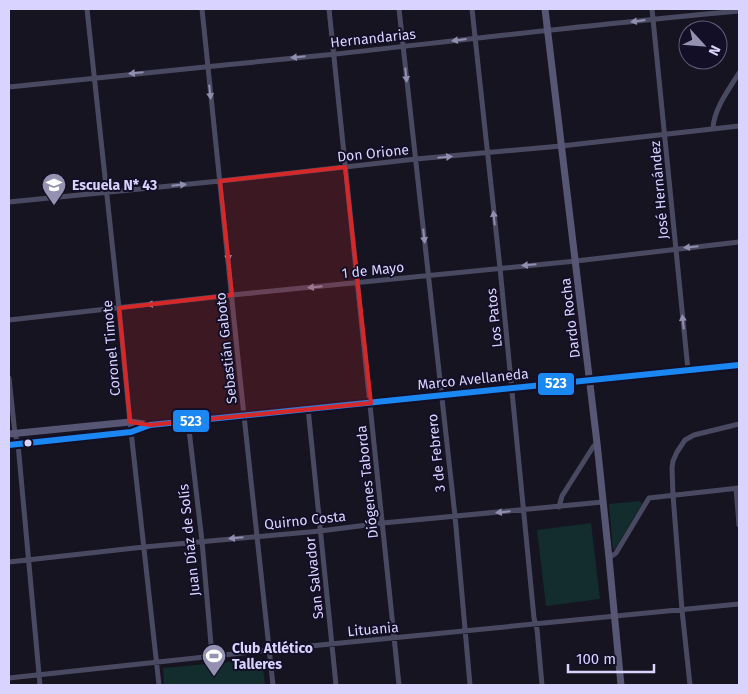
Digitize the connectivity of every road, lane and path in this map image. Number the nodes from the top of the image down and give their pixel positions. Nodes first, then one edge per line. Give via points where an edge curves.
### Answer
1 (87, 9) edge
2 (202, 9) edge
3 (330, 9) edge
4 (399, 9) edge
5 (472, 9) edge
6 (545, 9) edge
7 (652, 9) edge
8 (739, 11) edge
9 (654, 19) junction
10 (547, 31) junction
11 (475, 38) junction
12 (403, 46) junction
13 (335, 54) junction
14 (208, 66) junction
15 (739, 73) edge
16 (94, 77) junction
17 (9, 87) edge
18 (739, 126) edge
19 (713, 128) junction
20 (665, 133) junction
21 (561, 146) junction
22 (487, 153) junction
23 (416, 159) junction
24 (345, 167) junction
25 (220, 181) junction
26 (107, 192) junction
27 (9, 202) edge
28 (739, 242) edge
29 (676, 249) junction
30 (576, 261) junction
31 (500, 268) junction
32 (428, 275) junction
33 (358, 283) junction
34 (232, 295) junction
35 (119, 308) junction
36 (9, 320) edge
37 (739, 365) edge
38 (688, 370) junction
39 (9, 378) edge
40 (590, 380) junction
41 (512, 388) junction
42 (441, 395) junction
43 (371, 403) junction
44 (308, 408) junction
45 (244, 415) junction
46 (188, 421) junction
47 (130, 422) junction
48 (739, 424) edge
49 (150, 425) junction
50 (132, 432) junction
51 (12, 434) edge
52 (597, 443) junction
53 (18, 444) junction
54 (9, 445) edge
55 (737, 488) edge
56 (672, 495) junction
57 (603, 502) junction
58 (559, 507) junction
59 (524, 510) junction
60 (455, 516) junction
61 (382, 523) junction
62 (739, 525) edge
63 (320, 531) junction
64 (256, 536) junction
65 (202, 541) junction
66 (144, 546) junction
67 (609, 558) junction
68 (28, 560) junction
69 (9, 562) edge
70 (739, 604) edge
71 (682, 610) junction
72 (614, 616) junction
73 (536, 624) junction
74 (465, 631) junction
75 (395, 639) junction
76 (331, 644) junction
77 (269, 650) junction
78 (212, 656) junction
79 (157, 663) junction
80 (39, 675) junction
81 (9, 678) edge
82 (40, 685) edge
83 (159, 685) edge
84 (273, 685) edge
85 (336, 685) edge
86 (399, 685) edge
87 (470, 685) edge
88 (542, 685) edge
89 (620, 685) edge
90 (690, 685) edge

1 - 16 street, Coronel Timote
2 - 14 street, Sebastián Gaboto
3 - 13 street, Diógenes Taborda
4 - 12 street, 3 de Febrero
5 - 11 street, Los Patos
6 - 10 street, Dardo Rocha
7 - 9 street, José Hernández
8 - 9 street, Hernandarias
9 -> 10 street, Hernandarias
9 - 20 street, José Hernández
10 - 11 street, Hernandarias
10 - 21 street, Dardo Rocha
11 -> 12 street, Hernandarias
11 - 22 street, Los Patos
12 - 13 street, Hernandarias
12 -> 23 street, 3 de Febrero
13 -> 14 street, Hernandarias
13 - 24 street, Diógenes Taborda
14 -> 16 street, Hernandarias
14 -> 25 street, Sebastián Gaboto
15 - 19 street via 721,103
16 - 17 street, Hernandarias
16 - 26 street, Coronel Timote
18 - 19 street, Don Orione
19 - 20 street, Don Orione
20 - 21 street, Don Orione
20 - 29 street, José Hernández
21 - 22 street, Don Orione
21 - 30 street, Dardo Rocha
23 -> 22 street, Don Orione
31 -> 22 street, Los Patos
23 - 24 street, Don Orione
23 -> 32 street, 3 de Febrero
24 - 25 street, Don Orione
24 - 33 street, Diógenes Taborda
26 -> 25 street, Don Orione
25 -> 34 street, Sebastián Gaboto
26 - 27 street, Don Orione
26 - 35 street, Coronel Timote
28 -> 29 street, 1 de Mayo
29 - 30 street, 1 de Mayo
38 -> 29 street, José Hernández
30 -> 31 street, 1 de Mayo
30 - 40 street, Dardo Rocha
31 - 32 street, 1 de Mayo
31 - 41 street, Los Patos
32 - 33 street, 1 de Mayo
32 - 42 street, 3 de Febrero
33 -> 34 street, 1 de Mayo
33 - 43 street, Diógenes Taborda
34 -> 35 street, 1 de Mayo
34 - 45 street, Sebastián Gaboto
35 - 36 street, 1 de Mayo
35 - 47 street, Coronel Timote
37 - 38 street, Marco Avellaneda
38 - 40 street, Marco Avellaneda
39 - 51 street
40 - 41 street, Marco Avellaneda
40 - 52 street, Dardo Rocha
41 - 42 street, Marco Avellaneda
41 - 59 street, Los Patos
42 - 43 street, Marco Avellaneda
42 - 60 street, 3 de Febrero
43 - 44 street, Marco Avellaneda
43 - 61 street, Diógenes Taborda
44 - 45 street, Marco Avellaneda
44 - 63 street, San Salvador
45 - 46 street, Marco Avellaneda
45 - 64 street, Sebastián Gaboto
46 - 49 street, Marco Avellaneda
46 - 65 street, Juan Díaz de Solís
47 - 49 street, Marco Avellaneda
47 - 50 street, Coronel Timote
47 - 51 street, Marco Avellaneda
48 - 56 street via 685,440 673,461
49 - 50 street, Marco Avellaneda
50 - 53 street, Marco Avellaneda
50 - 66 street, Coronel Timote
51 - 53 street
52 - 57 street, Dardo Rocha
52 - 58 street via 562,496
53 - 54 street, Marco Avellaneda
53 - 68 street
55 - 56 street
55 - 62 street
56 - 67 street via 648,498 616,554
56 - 71 street
57 - 58 street, Quirno Costa
57 - 67 street, Dardo Rocha
58 - 59 street, Quirno Costa
59 -> 60 street, Quirno Costa
59 - 73 street, Los Patos
60 - 61 street, Quirno Costa
60 - 74 street, 3 de Febrero
61 - 63 street, Quirno Costa
61 - 75 street, Diógenes Taborda
63 - 64 street, Quirno Costa
63 - 76 street, San Salvador
64 -> 65 street, Quirno Costa
64 - 77 street, Sebastián Gaboto
65 - 66 street, Quirno Costa
65 - 78 street, Juan Díaz de Solís
66 - 68 street, Quirno Costa
66 - 79 street, Coronel Timote
67 - 72 street, Dardo Rocha
68 - 69 street, Quirno Costa
68 - 80 street
70 - 71 street, Lituania
71 - 72 street, Lituania
71 - 90 street
72 - 73 street, Lituania
72 - 89 street, Dardo Rocha
73 - 74 street, Lituania
73 - 88 street, Los Patos
74 - 75 street, Lituania
74 - 87 street, 3 de Febrero
75 - 76 street, Lituania
75 - 86 street, Diógenes Taborda
76 - 77 street, Lituania
76 - 85 street, San Salvador
77 - 78 street, Lituania
77 - 84 street, Sebastián Gaboto
78 - 79 street, Lituania
79 - 80 street, Lituania
79 - 83 street, Coronel Timote
80 - 81 street, Lituania
80 - 82 street

